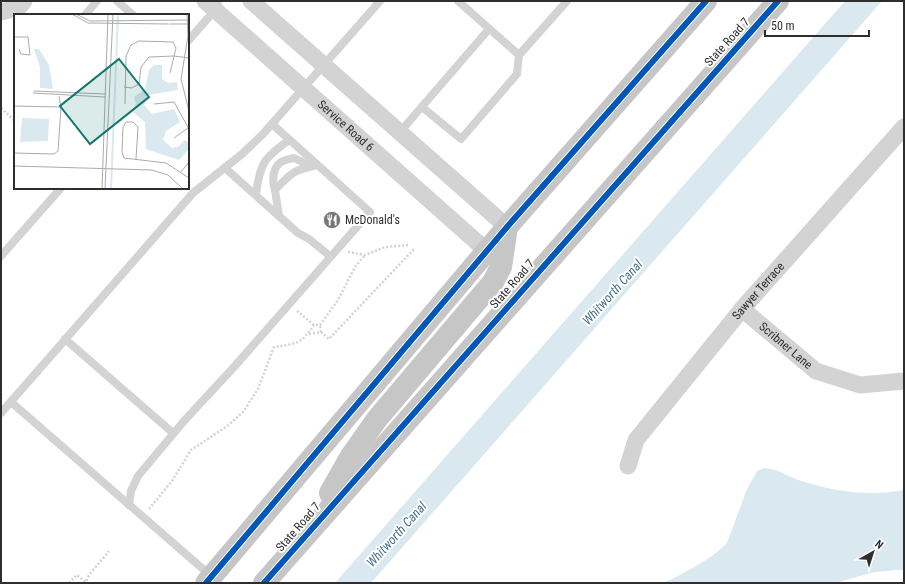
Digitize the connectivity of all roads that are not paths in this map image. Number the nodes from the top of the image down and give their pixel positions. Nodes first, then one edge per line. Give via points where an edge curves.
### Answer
1 (24, 1) edge
2 (97, 1) edge
3 (117, 1) edge
4 (251, 1) edge
5 (379, 1) edge
6 (458, 1) edge
7 (567, 1) edge
8 (706, 1) edge
9 (778, 1) edge
10 (212, 4) edge
11 (1, 12) edge
12 (86, 14) edge
13 (132, 14) edge
14 (489, 28) junction
15 (189, 39) edge
16 (519, 55) junction
17 (325, 65) junction
18 (303, 89) junction
19 (422, 107) junction
20 (272, 124) junction
21 (904, 127) edge
22 (400, 132) junction
23 (289, 140) junction
24 (314, 165) junction
25 (225, 168) junction
26 (59, 189) edge
27 (275, 190) junction
28 (256, 194) junction
29 (279, 216) junction
30 (507, 227) junction
31 (487, 251) junction
32 (1, 256) edge
33 (330, 256) junction
34 (742, 309) junction
35 (65, 340) junction
36 (904, 381) edge
37 (11, 402) junction
38 (1, 413) edge
39 (173, 433) junction
40 (628, 466) dead end
41 (129, 505) junction
42 (304, 537) junction
43 (208, 580) edge
44 (264, 583) edge

1 - 11 street via 19,7
2 - 12 lane
3 - 13 lane
4 - 17 street
5 - 17 lane
6 - 14 lane
7 - 16 lane
8 - 30 main road
9 - 42 main road, State Road 7
10 - 15 lane
10 - 18 street, Service Road 6
14 - 16 lane
14 - 19 lane
16 - 19 lane via 517,74 461,139
17 - 18 lane
17 - 22 street
18 - 20 lane
18 - 31 street, Service Road 6
19 - 22 lane
20 - 23 lane
20 - 25 lane
21 - 34 street, Sawyer Terrace
22 - 30 street
23 - 24 lane
23 - 28 lane via 274,150 264,162
24 - 27 lane via 301,168 289,175
24 - 27 lane via 294,158 280,163 274,172
24 - 33 lane via 370,212
25 - 28 lane
25 - 35 lane via 194,193
26 - 32 lane
27 - 29 lane
28 - 29 lane
29 - 33 lane
30 - 31 main road
30 - 42 main road via 501,267 492,282 377,419 351,456
31 - 43 main road
33 - 39 lane
34 - 36 street, Scribner Lane via 816,371 860,385
34 - 40 street, Sawyer Terrace via 636,440
35 - 37 lane
35 - 39 lane
37 - 38 lane
37 - 41 lane
39 - 41 lane via 138,476 131,491
41 - 43 lane
42 - 44 main road, State Road 7

